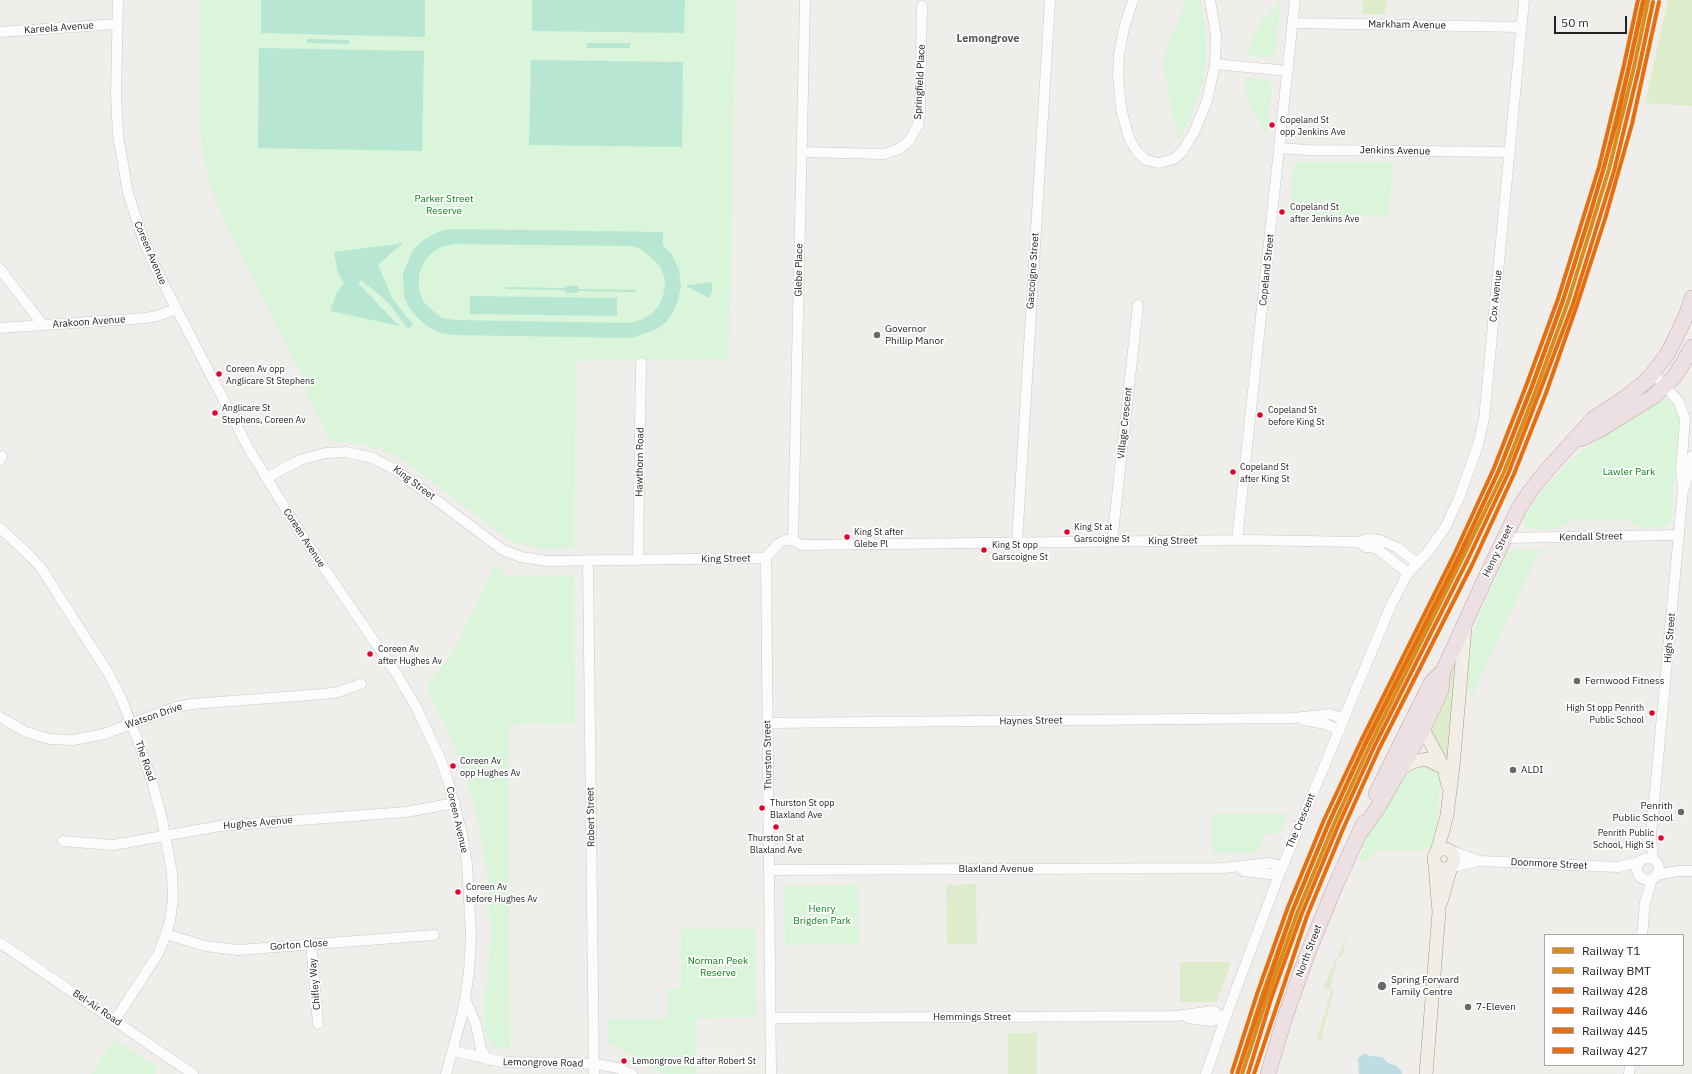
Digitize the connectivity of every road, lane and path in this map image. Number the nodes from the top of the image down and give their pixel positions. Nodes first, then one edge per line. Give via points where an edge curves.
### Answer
1 (118, 0) edge
2 (805, 0) edge
3 (1050, 0) edge
4 (1133, 0) edge
5 (1210, 0) edge
6 (1295, 0) edge
7 (1524, 0) edge
8 (922, 6) dead end
9 (1293, 23) junction
10 (117, 24) junction
11 (1521, 27) junction
12 (0, 32) edge
13 (1215, 64) junction
14 (1288, 71) junction
15 (1280, 148) junction
16 (802, 152) junction
17 (1510, 152) junction
18 (0, 269) edge
19 (1692, 298) edge
20 (1138, 305) dead end
21 (176, 309) junction
22 (43, 325) junction
23 (0, 328) edge
24 (1692, 347) edge
25 (641, 363) dead end
26 (1653, 373) junction
27 (1669, 381) junction
28 (1572, 443) junction
29 (1692, 456) edge
30 (266, 478) junction
31 (1683, 490) junction
32 (0, 528) edge
33 (1679, 535) junction
34 (1504, 538) junction
35 (793, 540) junction
36 (1237, 540) junction
37 (1112, 542) junction
38 (1358, 542) junction
39 (1017, 543) junction
40 (766, 556) junction
41 (588, 560) junction
42 (638, 560) junction
43 (1417, 563) junction
44 (1408, 573) junction
45 (1466, 621) junction
46 (1443, 671) junction
47 (361, 684) dead end
48 (1424, 698) junction
49 (1294, 718) junction
50 (1344, 719) junction
51 (2, 722) edge
52 (132, 723) junction
53 (767, 723) junction
54 (1423, 729) junction
55 (1340, 730) junction
56 (1402, 767) junction
57 (1444, 768) junction
58 (1449, 794) junction
59 (455, 803) junction
60 (1447, 814) junction
61 (1360, 833) junction
62 (165, 836) junction
63 (63, 841) dead end
64 (1451, 851) junction
65 (1437, 852) junction
66 (1480, 861) junction
67 (1648, 861) junction
68 (1435, 865) junction
69 (1451, 867) junction
70 (1618, 867) junction
71 (769, 870) junction
72 (1678, 870) junction
73 (1280, 871) junction
74 (1692, 871) edge
75 (1640, 875) junction
76 (1654, 877) junction
77 (1645, 902) junction
78 (1439, 912) junction
79 (166, 934) junction
80 (1642, 934) edge
81 (434, 936) dead end
82 (0, 943) edge
83 (311, 944) junction
84 (465, 999) junction
85 (770, 1018) junction
86 (1225, 1019) junction
87 (115, 1020) junction
88 (318, 1024) dead end
89 (453, 1051) junction
90 (488, 1060) junction
91 (594, 1069) edge
92 (193, 1074) edge
93 (446, 1074) edge
94 (632, 1074) edge
95 (771, 1074) edge
96 (1206, 1074) edge
97 (1268, 1074) edge
98 (1426, 1074) edge

1 - 10 street, Coreen Avenue
2 - 16 street, Glebe Place
3 - 39 street, Gascoigne Street
4 - 13 street via 1121,43 1118,62 1119,87 1128,135 1142,158 1166,162 1185,148 1207,101
5 - 13 street via 1216,35
6 - 9 street, Copeland Street
7 - 11 street, Cox Avenue
8 - 16 street, Springfield Place via 920,112 918,125 909,141 899,149 884,154
9 - 11 street, Markham Avenue
9 - 14 street, Copeland Street
10 - 12 street, Kareela Avenue
10 - 21 street, Coreen Avenue via 117,122 125,179 144,242
11 - 17 street, Cox Avenue
13 - 14 street
14 - 15 street, Copeland Street
15 - 17 street, Jenkins Avenue
15 - 36 street, Copeland Street
16 - 35 street, Glebe Place
17 - 43 street, Cox Avenue via 1484,419 1478,445 1452,516 1436,542
18 - 22 street
19 - 26 highway via 1668,353
20 - 37 street, Village Crescent
21 - 22 street, Arakoon Avenue via 146,318
21 - 30 street, Coreen Avenue
22 - 23 street, Arakoon Avenue
24 - 27 highway
25 - 42 street, Hawthorn Road
26 - 27 street
26 - 28 highway, Henry Street via 1625,398 1593,420
27 - 28 highway, Henry Street via 1637,407
27 - 31 street via 1685,419 1681,470
28 - 34 highway, Henry Street via 1531,490
29 - 31 street
30 - 41 street, King Street via 316,454 342,452 364,456 383,462 396,470 511,554 547,561
30 - 59 street, Coreen Avenue via 416,707 440,758
31 - 33 street, High Street
32 - 52 street, The Road via 45,574 107,671
33 - 34 street, Kendall Street
33 - 67 street, High Street
34 - 45 highway, Henry Street
35 - 39 street, King Street via 801,545
35 - 40 street via 783,541
36 - 37 street, King Street
36 - 38 street, King Street
37 - 39 street, King Street
38 - 43 street, King Street via 1367,539 1380,540 1398,548
38 - 44 street, King Street via 1366,547 1376,548
40 - 42 street, King Street
40 - 53 street, Thurston Street
41 - 42 street, King Street
41 - 91 street, Robert Street
43 - 44 street, Cox Avenue
44 - 50 street, The Crescent via 1391,605
45 - 46 highway, Henry Street
45 - 58 main road via 1454,767
46 - 48 highway, Henry Street via 1431,682
46 - 54 highway, Henry Street via 1441,690
47 - 52 street, Watson Drive via 324,694 192,704 169,709
48 - 54 main road via 1421,712
48 - 61 highway, North Street via 1371,804
49 - 50 street, Haynes Street via 1330,714
49 - 53 street, Haynes Street
49 - 55 street, Haynes Street via 1325,724
50 - 55 street, The Crescent
51 - 52 street, Watson Drive via 39,736 67,740 96,737
52 - 62 street, The Road via 153,785
53 - 71 street, Thurston Street
54 - 56 highway, North Street
54 - 57 main road
55 - 73 street, The Crescent
56 - 57 main road via 1426,759
56 - 61 highway, North Street via 1378,809
57 - 58 main road
58 - 60 main road
59 - 62 street, Hughes Avenue via 417,811 234,825
59 - 84 street, Coreen Avenue via 467,864 471,910 469,972
60 - 64 main road
60 - 65 main road
61 - 97 highway, North Street via 1307,955
62 - 63 street, Hughes Avenue via 113,845
62 - 79 street, The Road via 173,886 170,921
64 - 65 main road via 1442,849
64 - 66 street, Doonmore Street
64 - 69 main road via 1454,861
65 - 68 main road
66 - 69 street, Doonmore Street
66 - 70 street, Doonmore Street
67 - 70 street, Doonmore Street
67 - 72 street
67 - 75 street via 1638,867
67 - 76 street via 1659,869
68 - 69 main road via 1442,870
68 - 78 main road
69 - 78 main road
70 - 75 street, Doonmore Street
71 - 73 street, Blaxland Avenue via 1223,868
71 - 85 street, Thurston Street
72 - 74 street
72 - 76 street
73 - 86 street, The Crescent
75 - 76 street via 1647,879
75 - 77 street
76 - 77 street
77 - 80 street
78 - 98 main road
79 - 83 street, Gorton Close via 205,946 227,949
79 - 87 street, The Road via 158,954
81 - 83 street, Gorton Close
82 - 87 street, Bel-Air Road
83 - 88 street, Chifley Way
84 - 89 street, Coreen Avenue
84 - 90 street via 476,1024 480,1049
85 - 86 street, Hemmings Street via 1174,1016 1210,1021
85 - 95 street, Thurston Street
86 - 96 street, The Crescent
87 - 92 street, Bel-Air Road
89 - 90 street, Lemongrove Road
89 - 93 street, Coreen Avenue
90 - 91 street, Lemongrove Road
91 - 94 street, Lemongrove Road via 618,1068

